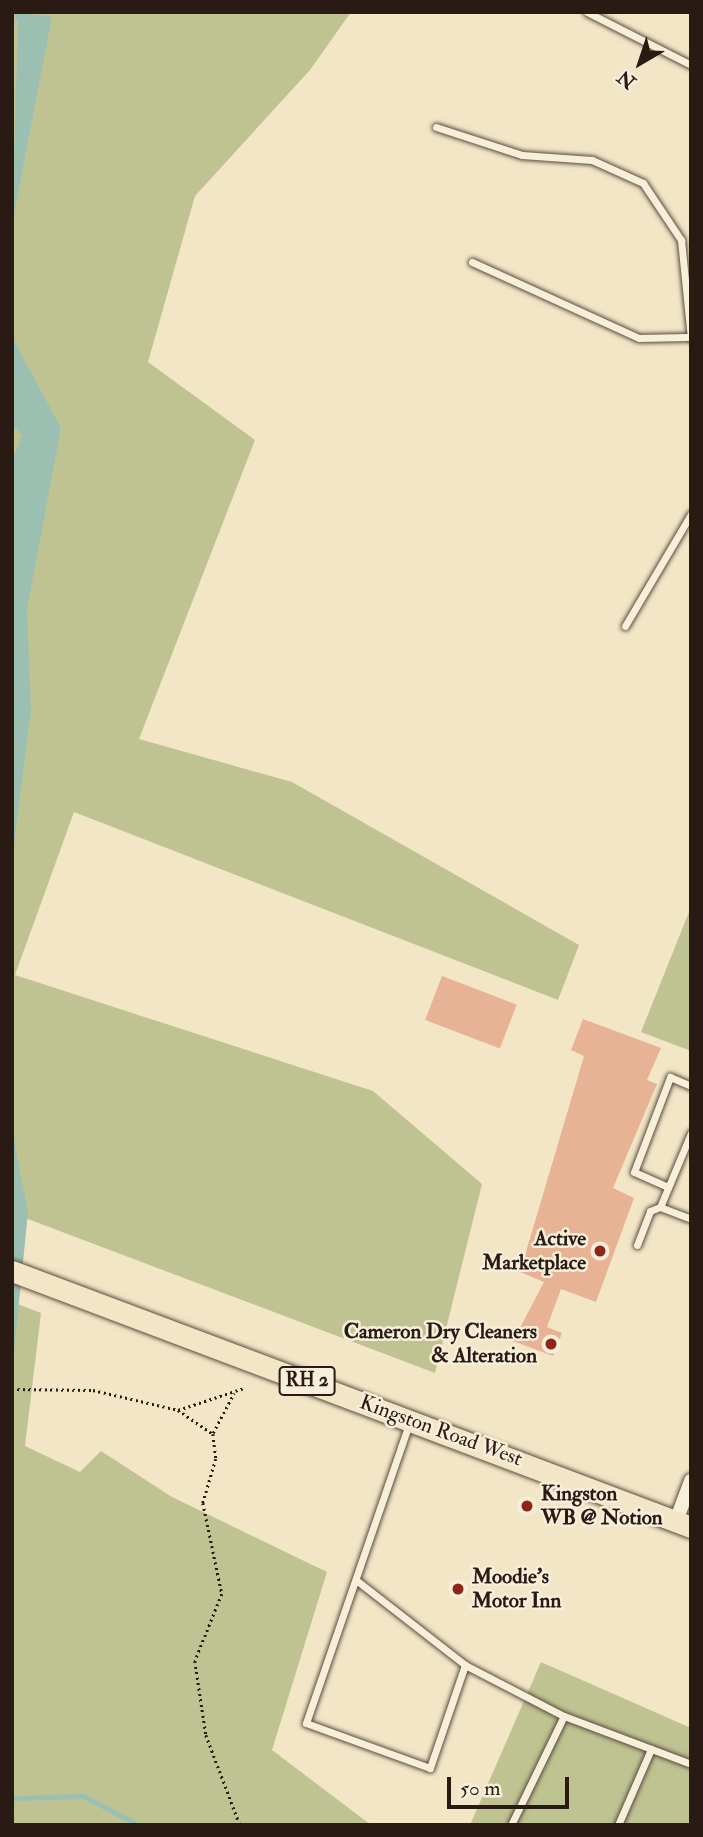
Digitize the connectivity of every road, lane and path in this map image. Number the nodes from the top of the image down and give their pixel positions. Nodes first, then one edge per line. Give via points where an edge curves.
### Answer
1 (587, 12) edge
2 (691, 65) edge
3 (436, 127) dead end
4 (472, 262) dead end
5 (689, 337) edge
6 (691, 514) edge
7 (625, 626) dead end
8 (691, 1086) edge
9 (691, 1133) edge
10 (668, 1187) junction
11 (660, 1207) junction
12 (691, 1219) edge
13 (637, 1245) dead end
14 (12, 1271) edge
15 (244, 1388) dead end
16 (12, 1390) edge
17 (234, 1392) junction
18 (178, 1410) junction
19 (411, 1420) junction
20 (213, 1434) junction
21 (691, 1481) edge
22 (683, 1524) edge
23 (356, 1580) junction
24 (465, 1665) junction
25 (564, 1716) junction
26 (651, 1749) junction
27 (691, 1764) edge
28 (240, 1825) edge
29 (511, 1825) edge
30 (618, 1825) edge

1 - 2 lane
3 - 5 lane via 522,155 592,160 643,183 681,240
4 - 5 lane via 639,338
6 - 7 lane
8 - 10 lane via 670,1077 634,1172
9 - 10 lane
10 - 11 lane
11 - 12 lane
11 - 13 lane via 650,1211
14 - 19 main road, Kingston Road West / RH 2
15 - 17 path
16 - 18 path via 93,1390
17 - 18 path
17 - 20 path
18 - 20 path
19 - 22 main road, Kingston Road West / RH 2
19 - 23 lane
20 - 28 path via 216,1459 203,1503 222,1594 195,1661 206,1735
21 - 22 street
23 - 24 lane
23 - 24 lane via 306,1723 430,1768
24 - 25 lane
25 - 26 lane
25 - 29 lane
26 - 27 lane
26 - 30 lane

